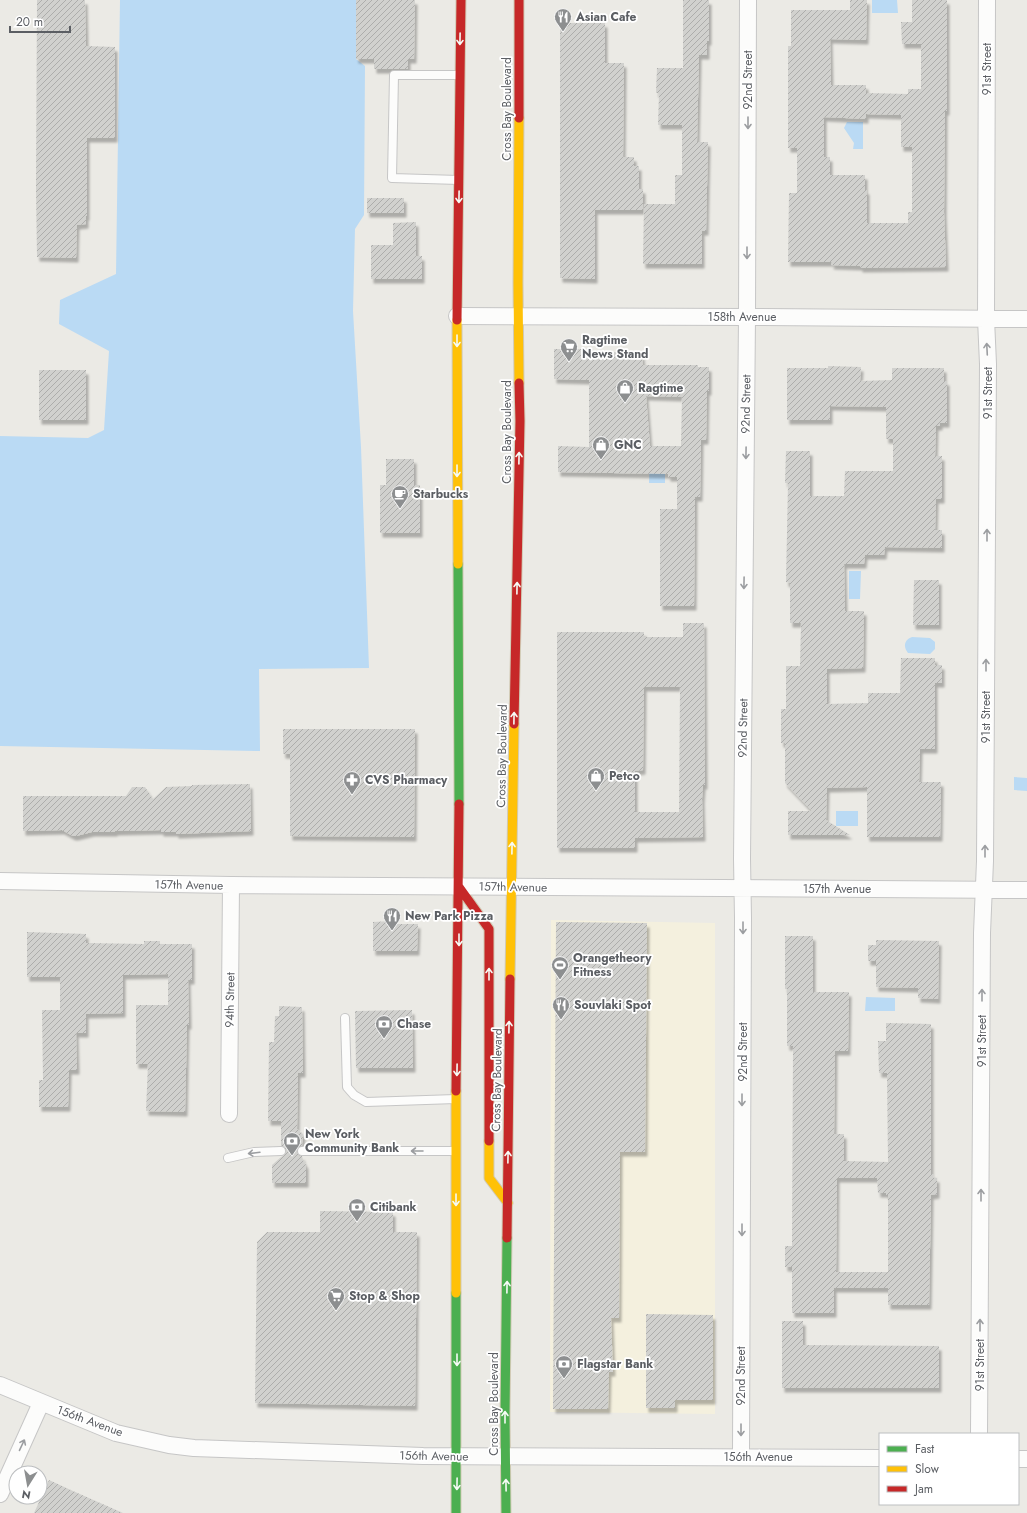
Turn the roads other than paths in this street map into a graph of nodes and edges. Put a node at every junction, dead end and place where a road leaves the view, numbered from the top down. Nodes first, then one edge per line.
1 (461, 0) edge
2 (520, 0) edge
3 (748, 0) edge
4 (987, 0) edge
5 (460, 75) junction
6 (459, 180) junction
7 (457, 316) junction
8 (519, 317) junction
9 (747, 317) junction
10 (986, 319) junction
11 (1027, 319) edge
12 (0, 881) edge
13 (231, 885) junction
14 (459, 887) junction
15 (511, 887) junction
16 (742, 889) junction
17 (984, 890) junction
18 (1027, 890) edge
19 (345, 1018) dead end
20 (456, 1100) junction
21 (228, 1114) dead end
22 (281, 1150) dead end
23 (302, 1151) dead end
24 (456, 1151) junction
25 (228, 1158) dead end
26 (508, 1203) junction
27 (0, 1385) edge
28 (41, 1403) junction
29 (979, 1433) edge
30 (457, 1456) junction
31 (506, 1456) junction
32 (741, 1457) junction
33 (879, 1458) edge
34 (0, 1494) edge
35 (456, 1513) edge
36 (506, 1513) edge

1 -> 5 main road
2 - 8 main road, Cross Bay Boulevard
3 -> 9 street, 92nd Street
4 - 10 street, 91st Street
5 - 6 main road
5 - 6 lane
6 -> 7 main road
7 - 8 street, 158th Avenue
7 -> 14 main road
8 - 9 street, 158th Avenue
15 -> 8 main road, Cross Bay Boulevard
9 - 10 street, 158th Avenue
9 -> 16 street, 92nd Street
10 - 11 street, 158th Avenue
17 -> 10 street, 91st Street
12 - 13 street, 157th Avenue
13 - 14 street, 157th Avenue
13 - 21 street, 94th Street
14 - 15 street, 157th Avenue
14 -> 20 main road
26 -> 14 main road
15 - 16 street, 157th Avenue
26 -> 15 main road, Cross Bay Boulevard
16 - 17 street, 157th Avenue
16 -> 32 street, 92nd Street
17 - 18 street, 157th Avenue
29 -> 17 street, 91st Street
19 - 20 lane
20 - 24 main road
22 -> 25 lane
24 -> 23 lane
24 -> 30 main road
31 -> 26 main road, Cross Bay Boulevard
27 - 28 street, 156th Avenue
28 - 30 street, 156th Avenue
34 -> 28 street
30 - 31 street, 156th Avenue
30 -> 35 main road
31 - 32 street, 156th Avenue
36 -> 31 main road, Cross Bay Boulevard
32 - 33 street, 156th Avenue

